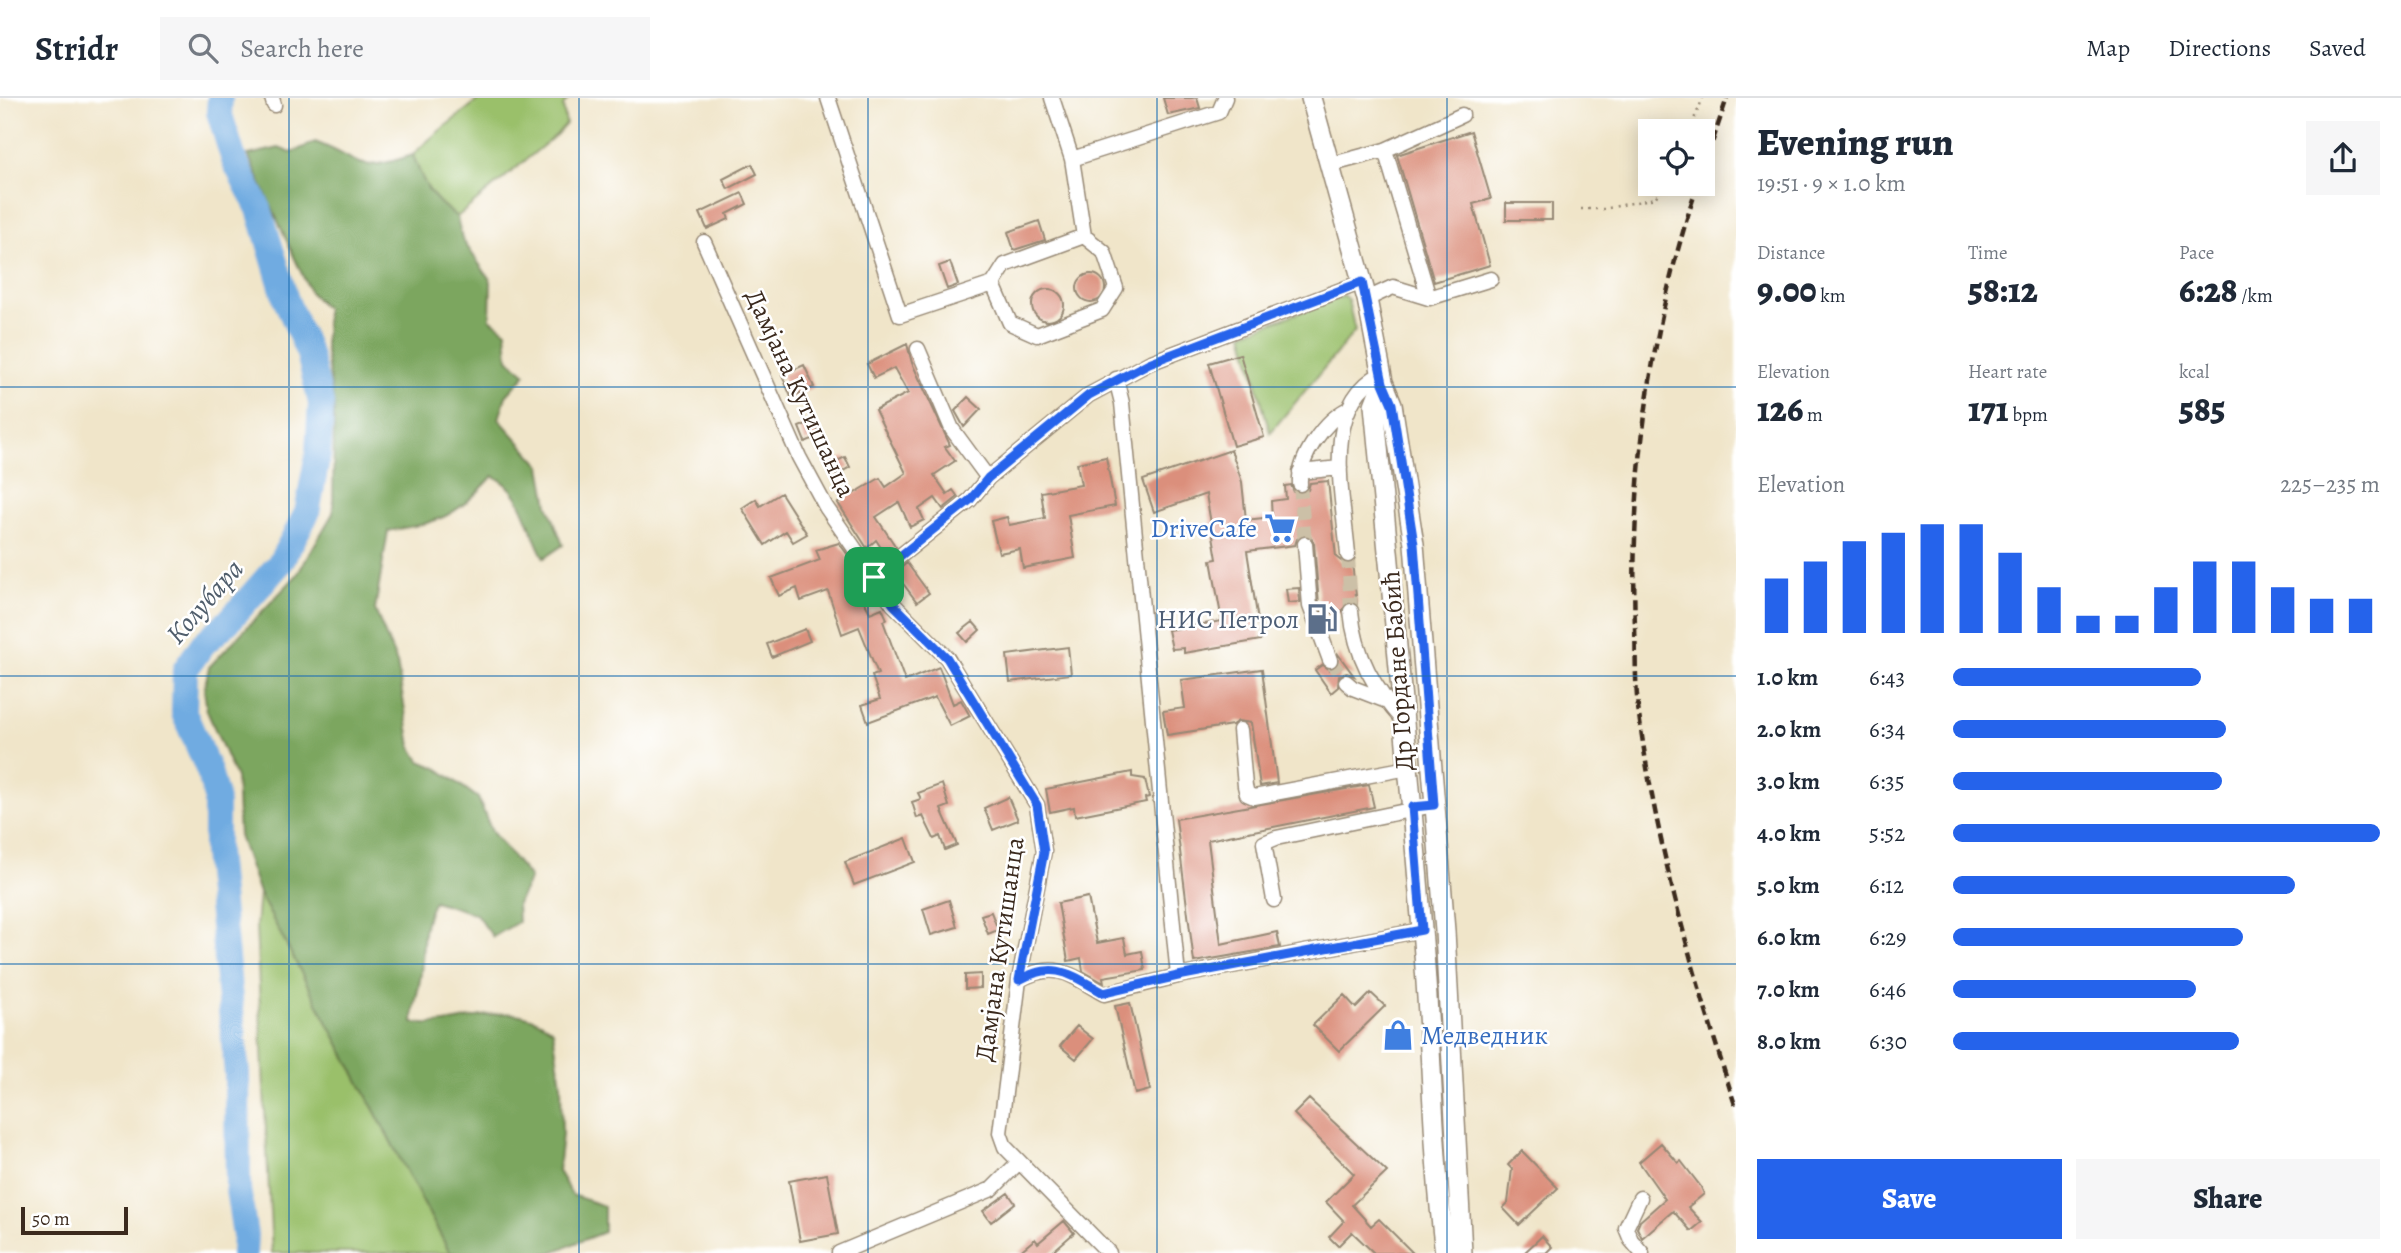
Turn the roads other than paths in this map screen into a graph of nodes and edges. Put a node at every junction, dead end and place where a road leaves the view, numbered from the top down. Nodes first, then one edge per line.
1 (828, 98) edge
2 (1052, 98) edge
3 (1225, 98) edge
4 (1311, 98) edge
5 (1461, 115) dead end
6 (1385, 149) junction
7 (1072, 159) junction
8 (1329, 165) junction
9 (1084, 236) junction
10 (704, 243) dead end
11 (1491, 279) dead end
12 (993, 284) junction
13 (1365, 290) junction
14 (1429, 298) junction
15 (918, 349) dead end
16 (1382, 378) junction
17 (1116, 379) junction
18 (1348, 410) junction
19 (1340, 468) junction
20 (988, 478) junction
21 (1305, 544) tunnel mouth
22 (1348, 555) tunnel mouth
23 (874, 577) junction
24 (1352, 611) tunnel mouth
25 (1330, 660) tunnel mouth
26 (1346, 682) tunnel mouth
27 (1384, 700) junction
28 (1404, 722) junction
29 (1240, 730) dead end
30 (1408, 768) junction
31 (1434, 805) junction
32 (1412, 807) junction
33 (1274, 900) dead end
34 (1422, 930) junction
35 (1178, 976) junction
36 (1019, 980) junction
37 (1019, 1162) junction
38 (1640, 1198) dead end
39 (839, 1253) edge
40 (1109, 1253) edge
41 (1445, 1253) edge
42 (1462, 1253) edge
43 (1642, 1253) edge

1 - 12 street
2 - 7 street
3 - 7 street
4 - 8 main road, Др Гордане Бабић
5 - 6 street
6 - 8 street
6 - 14 street
7 - 9 street
8 - 13 main road, Др Гордане Бабић
9 - 12 street
9 - 12 street
10 - 23 street, Дамјана Кутишанца
11 - 14 street
13 - 14 street
13 - 16 main road, Др Гордане Бабић
13 - 17 street
15 - 20 street
16 - 18 street
16 - 28 main road, Др Гордане Бабић
16 - 31 main road, Др Гордане Бабић
17 - 20 street
17 - 35 street
18 - 19 street
18 - 19 street
19 - 22 street
20 - 23 street
21 - 25 street
23 - 36 street, Дамјана Кутишанца
24 - 27 street
26 - 27 street
27 - 28 street
28 - 30 main road, Др Гордане Бабић
29 - 30 street
30 - 32 main road, Др Гордане Бабић
31 - 32 street
31 - 42 main road, Др Гордане Бабић
32 - 33 street
32 - 34 main road, Др Гордане Бабић
34 - 35 street
34 - 41 main road, Др Гордане Бабић
35 - 36 street
36 - 37 street, Дамјана Кутишанца
37 - 39 street
37 - 40 street, Дамјана Кутишанца
38 - 43 street

